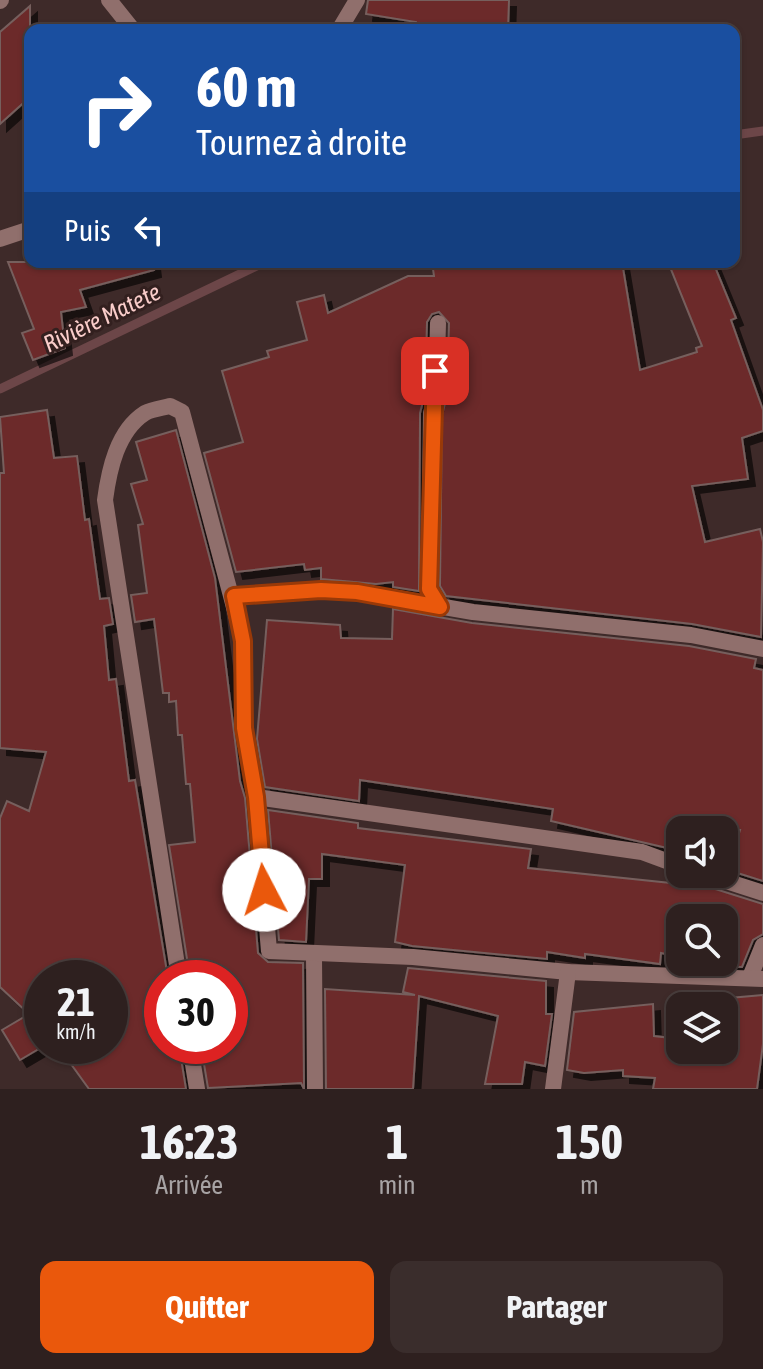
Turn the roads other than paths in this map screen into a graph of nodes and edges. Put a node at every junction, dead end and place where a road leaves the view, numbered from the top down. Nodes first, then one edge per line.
1 (109, 0) edge
2 (357, 0) edge
3 (128, 24) edge
4 (343, 24) edge
5 (24, 231) edge
6 (0, 239) edge
7 (438, 323) dead end
8 (234, 596) junction
9 (440, 607) junction
10 (763, 649) edge
11 (256, 797) junction
12 (666, 861) edge
13 (738, 885) edge
14 (763, 893) edge
15 (763, 945) edge
16 (314, 955) junction
17 (176, 960) edge
18 (568, 972) junction
19 (756, 978) edge
20 (193, 1064) edge
21 (197, 1089) edge
22 (315, 1089) edge
23 (553, 1089) edge

1 - 3 street
2 - 4 street
5 - 6 street
7 - 9 street
8 - 9 street
8 - 11 street
8 - 17 street
9 - 10 street
11 - 12 street
11 - 16 street
13 - 14 street
15 - 19 street
16 - 18 street
16 - 22 street
18 - 19 street
18 - 23 street
20 - 21 street

